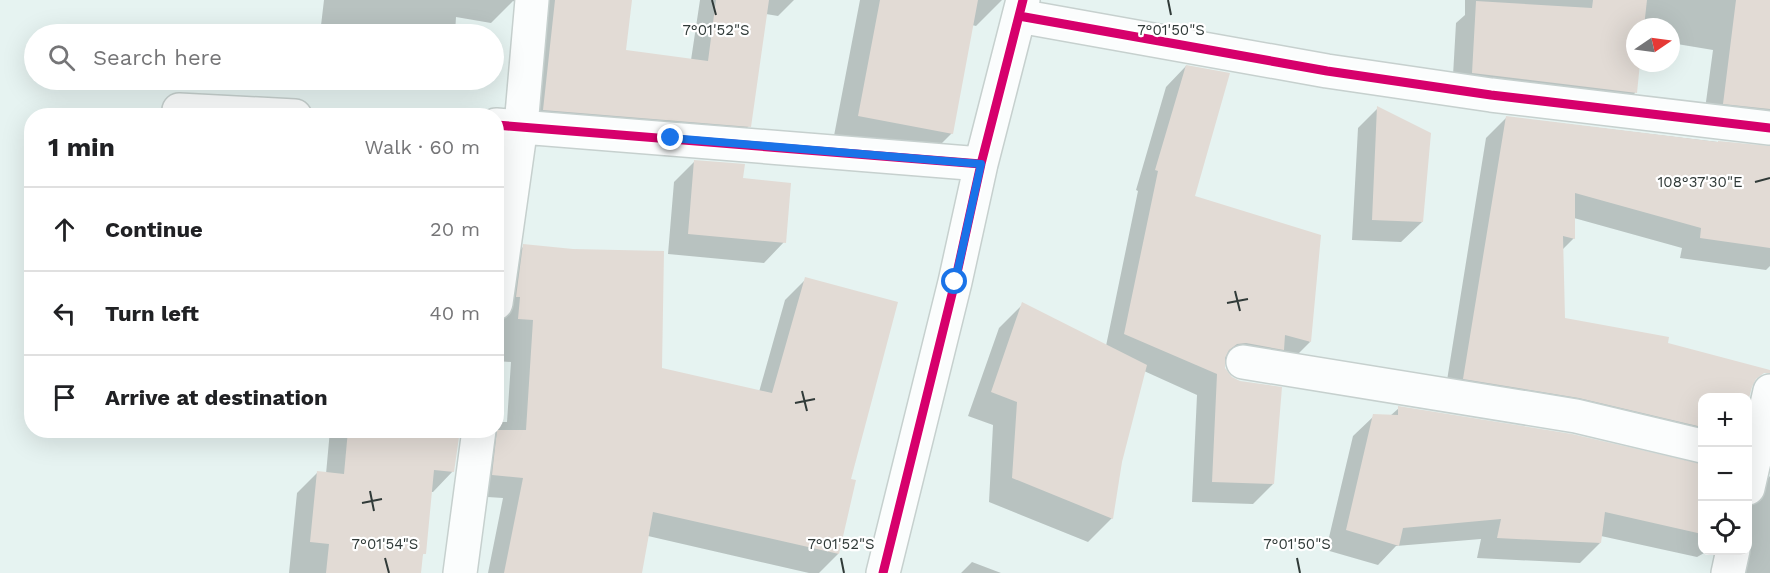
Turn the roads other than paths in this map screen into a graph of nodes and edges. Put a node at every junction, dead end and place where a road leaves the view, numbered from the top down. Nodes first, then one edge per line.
1 (532, 0) edge
2 (1021, 8) edge
3 (509, 125) edge
4 (1770, 128) edge
5 (981, 164) junction
6 (504, 193) edge
7 (1243, 362) dead end
8 (1770, 390) edge
9 (478, 438) edge
10 (1698, 446) edge
11 (1752, 460) edge
12 (1732, 555) edge
13 (460, 573) edge
14 (883, 573) edge
15 (1728, 573) edge

1 - 3 street
2 - 4 street
2 - 5 street
3 - 5 street
3 - 6 street
5 - 14 street
7 - 10 street
8 - 11 street
9 - 13 street
12 - 15 street

